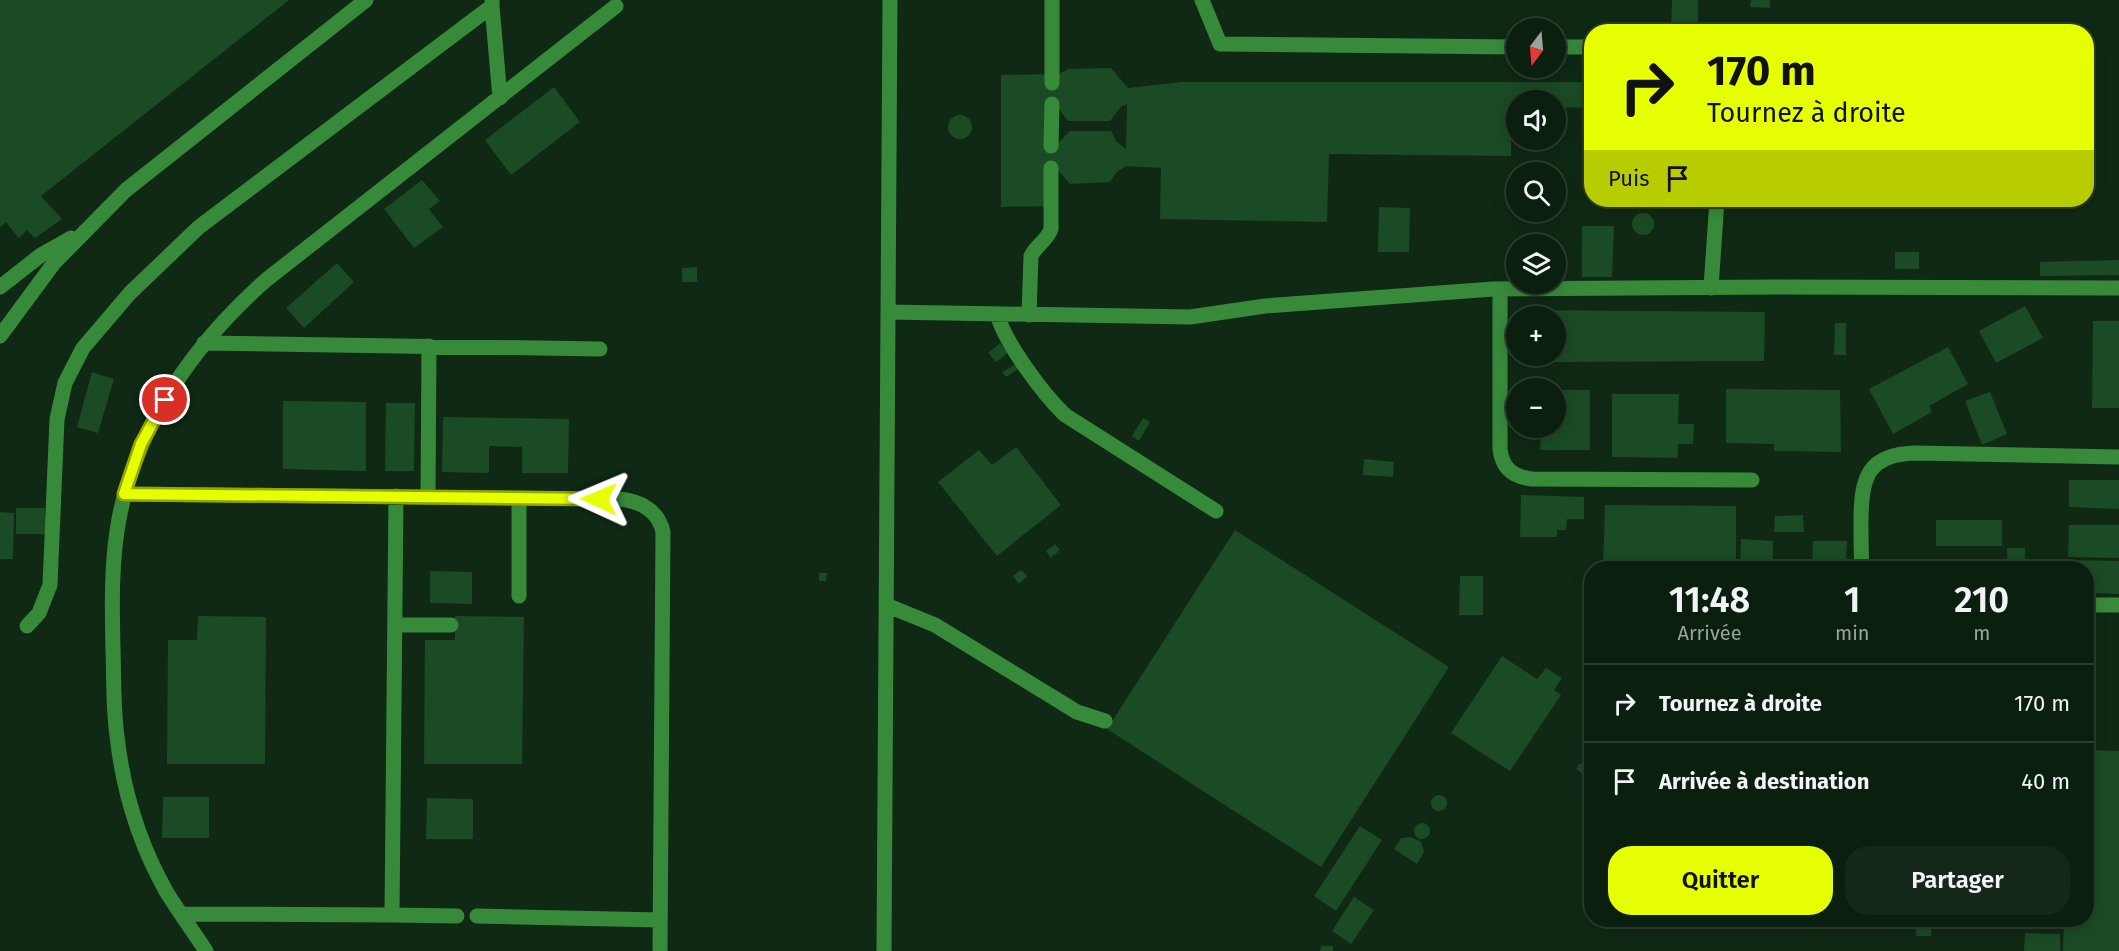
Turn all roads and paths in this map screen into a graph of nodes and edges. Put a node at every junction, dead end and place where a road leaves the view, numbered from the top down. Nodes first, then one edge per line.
1 (366, 0) edge
2 (890, 0) edge
3 (1052, 0) edge
4 (1202, 0) edge
5 (492, 3) edge
6 (616, 6) dead end
7 (1506, 46) edge
8 (1566, 47) edge
9 (1584, 47) edge
10 (1052, 83) dead end
11 (500, 98) junction
12 (1052, 104) dead end
13 (1051, 146) dead end
14 (1051, 168) dead end
15 (1717, 207) edge
16 (84, 231) junction
17 (0, 286) edge
18 (1711, 288) junction
19 (2119, 288) edge
20 (1500, 289) junction
21 (888, 312) junction
22 (997, 314) junction
23 (1029, 315) junction
24 (0, 336) edge
25 (204, 343) junction
26 (429, 346) junction
27 (600, 349) dead end
28 (2119, 457) edge
29 (1752, 480) dead end
30 (124, 494) junction
31 (396, 496) junction
32 (428, 496) junction
33 (519, 498) junction
34 (1216, 510) dead end
35 (1862, 561) edge
36 (519, 596) dead end
37 (886, 604) junction
38 (2094, 605) edge
39 (2119, 605) edge
40 (451, 625) dead end
41 (27, 626) dead end
42 (395, 626) junction
43 (1105, 721) dead end
44 (182, 914) junction
45 (392, 915) junction
46 (457, 916) dead end
47 (477, 916) dead end
48 (660, 920) junction
49 (206, 951) edge
50 (660, 951) edge
51 (884, 951) edge

1 - 16 street
2 - 21 street
3 - 10 street
4 - 7 street
5 - 11 street
5 - 41 street
6 - 11 street
8 - 9 street
11 - 25 street
12 - 13 street
14 - 23 street
15 - 18 street
16 - 17 street
16 - 24 street
18 - 19 street
18 - 20 street
20 - 23 street
20 - 29 street
21 - 22 street
21 - 37 street
22 - 23 street
22 - 34 street
25 - 26 street
25 - 30 street
26 - 27 street
26 - 32 street
28 - 35 street
30 - 31 street
30 - 44 street
31 - 32 street
31 - 42 street
32 - 33 street
33 - 36 street
33 - 48 street
37 - 43 street
37 - 51 street
38 - 39 street
40 - 42 street
42 - 45 street
44 - 45 street
44 - 49 street
45 - 46 street
47 - 48 street
48 - 50 street

